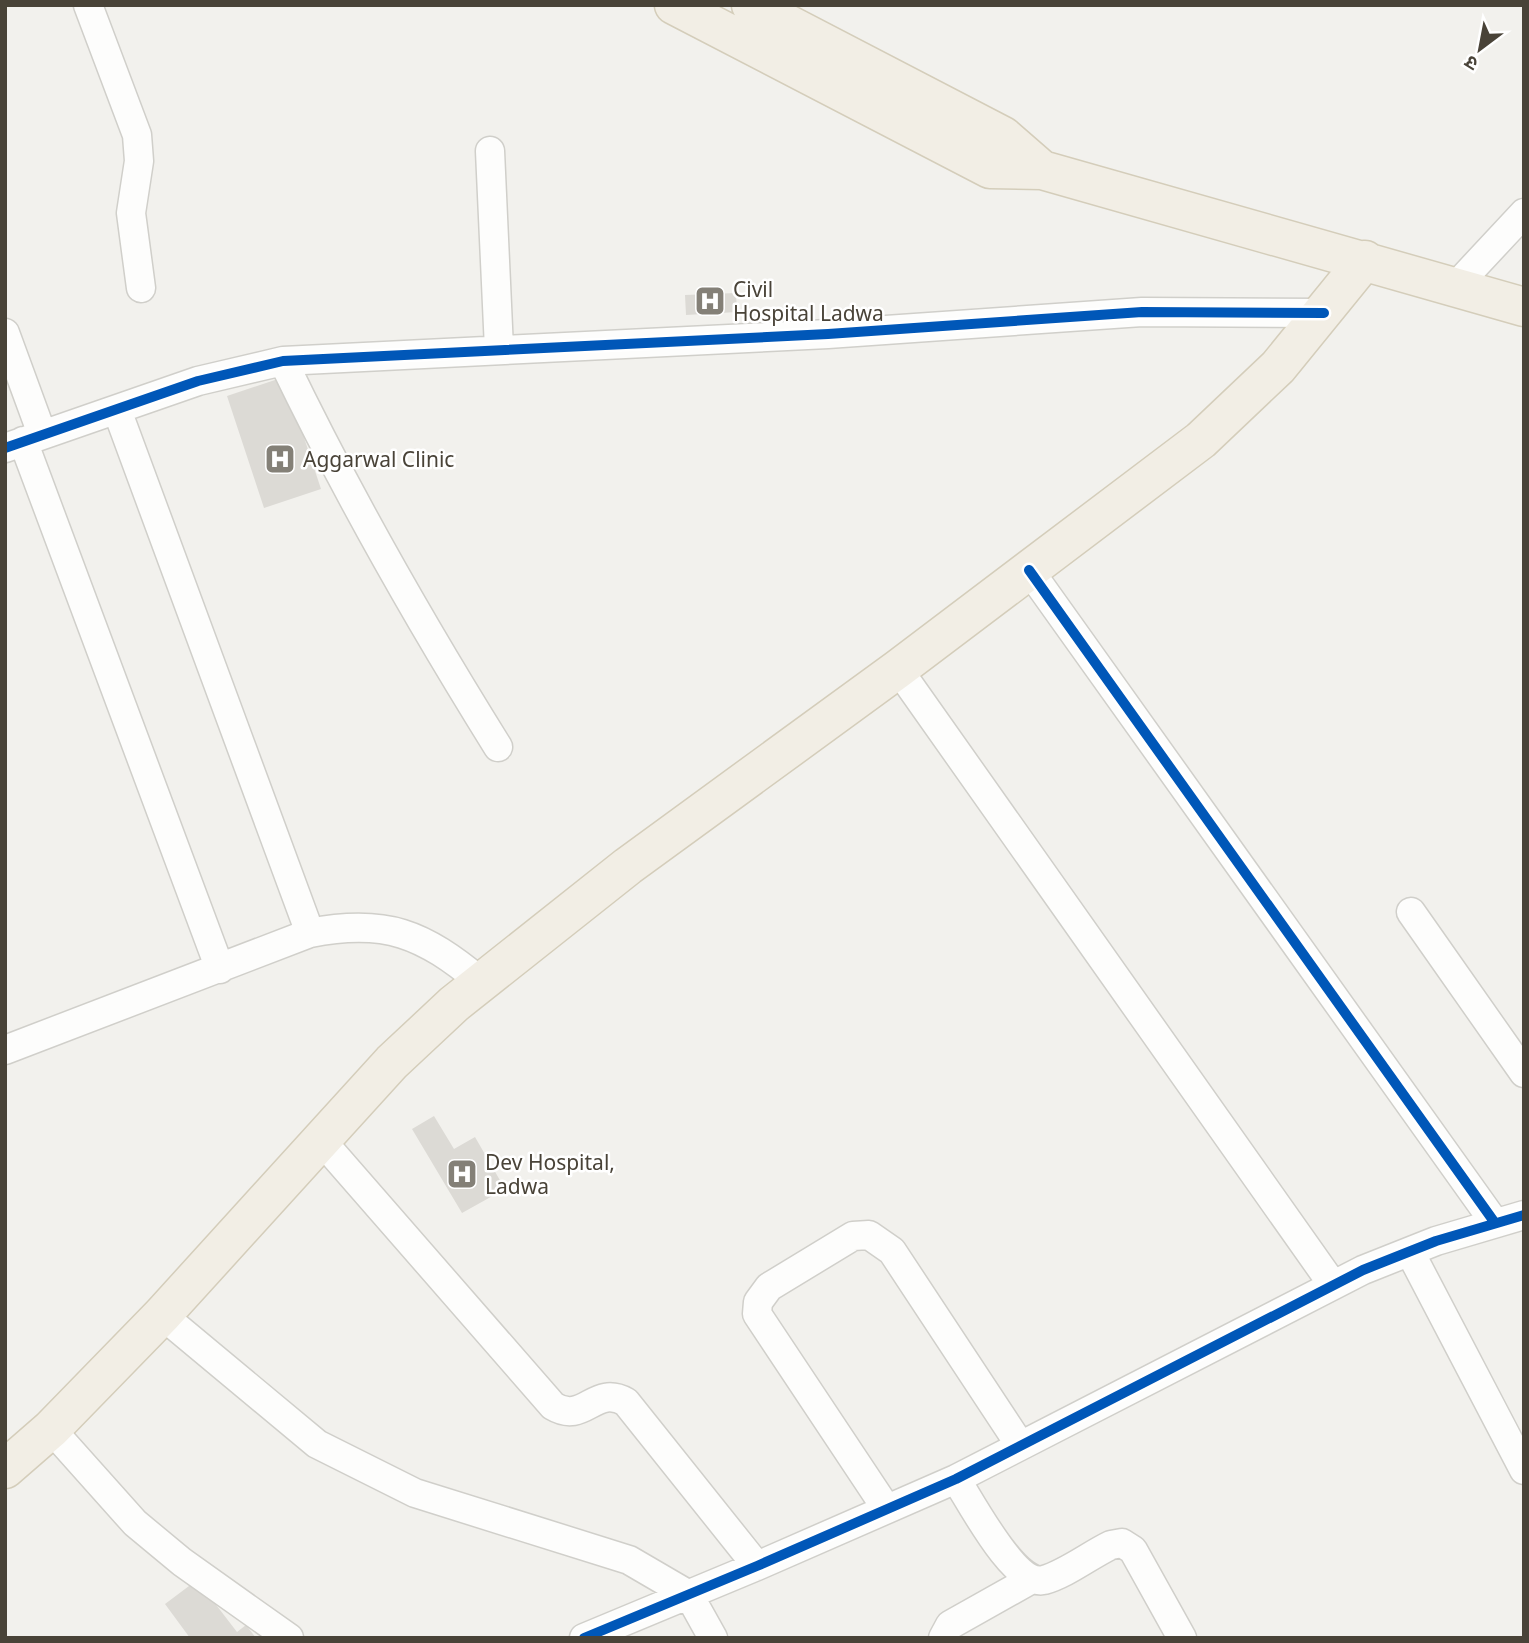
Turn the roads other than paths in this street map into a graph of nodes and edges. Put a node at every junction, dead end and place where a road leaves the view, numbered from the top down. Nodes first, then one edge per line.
1 (88, 5) edge
2 (674, 5) edge
3 (751, 5) edge
4 (490, 151) dead end
5 (1042, 170) junction
6 (1524, 213) edge
7 (1365, 260) junction
8 (1455, 287) junction
9 (141, 288) dead end
10 (1524, 307) edge
11 (1324, 313) junction
12 (5, 333) edge
13 (499, 349) junction
14 (283, 361) junction
15 (117, 410) junction
16 (23, 441) edge
17 (1029, 570) junction
18 (898, 669) junction
19 (498, 747) dead end
20 (1411, 912) dead end
21 (310, 933) junction
22 (220, 969) junction
23 (481, 982) junction
24 (5, 1050) edge
25 (1524, 1073) edge
26 (321, 1140) junction
27 (1524, 1214) edge
28 (1495, 1223) junction
29 (1410, 1252) junction
30 (1333, 1284) junction
31 (162, 1315) junction
32 (51, 1429) junction
33 (1020, 1445) junction
34 (5, 1469) edge
35 (1524, 1470) edge
36 (956, 1479) junction
37 (886, 1508) junction
38 (757, 1566) junction
39 (1030, 1580) junction
40 (690, 1595) junction
41 (289, 1638) edge
42 (584, 1638) edge
43 (713, 1638) edge
44 (943, 1638) edge
45 (1181, 1638) edge

1 - 9 street
2 - 5 main road
3 - 5 main road
4 - 13 street
5 - 7 main road
6 - 8 street
7 - 8 main road
7 - 11 main road
8 - 10 main road
11 - 13 street
11 - 17 main road
12 - 16 street
13 - 14 street
14 - 15 street
14 - 19 street
15 - 16 street
15 - 21 street
16 - 22 street
17 - 18 main road
17 - 28 street
18 - 23 main road
18 - 30 street
20 - 25 street
21 - 22 street
21 - 23 street
22 - 24 street
23 - 26 main road
26 - 31 main road
26 - 38 street
27 - 28 street
28 - 29 street
29 - 30 street
29 - 35 street
30 - 33 street
31 - 32 main road
31 - 40 street
32 - 34 main road
32 - 41 street
33 - 36 street
33 - 37 street
36 - 37 street
36 - 39 street
37 - 38 street
38 - 40 street
39 - 44 street
39 - 45 street
40 - 42 street
40 - 43 street

